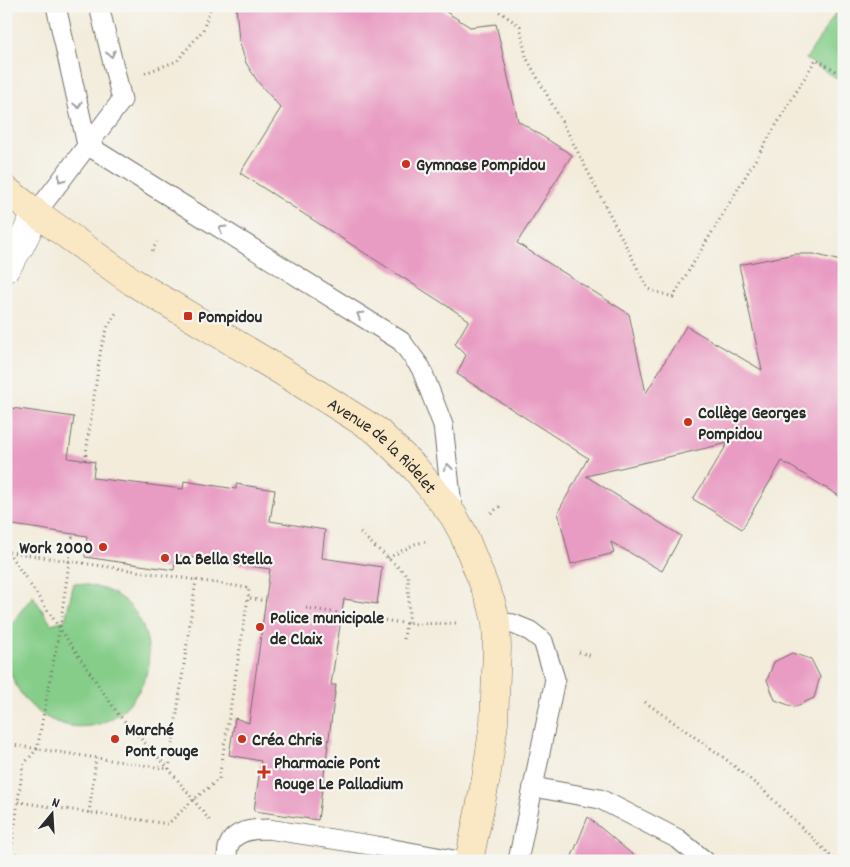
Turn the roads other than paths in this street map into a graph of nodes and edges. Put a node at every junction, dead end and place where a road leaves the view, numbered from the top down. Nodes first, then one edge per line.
1 (56, 6) edge
2 (100, 6) edge
3 (87, 145) junction
4 (6, 190) edge
5 (36, 213) junction
6 (6, 268) edge
7 (458, 524) junction
8 (496, 622) junction
9 (533, 787) junction
10 (228, 853) edge
11 (459, 861) edge
12 (469, 861) edge
13 (518, 861) edge
14 (705, 861) edge

1 -> 3 lane
2 -> 3 lane
3 -> 5 lane
7 -> 3 lane
4 - 5 main road, Avenue de la Ridelet
5 - 6 street
5 - 7 main road, Avenue de la Ridelet
7 - 8 main road, Avenue de la Ridelet
8 - 9 lane
8 - 12 main road, Avenue de la Ridelet
9 - 13 lane
9 - 14 lane
10 - 11 lane

